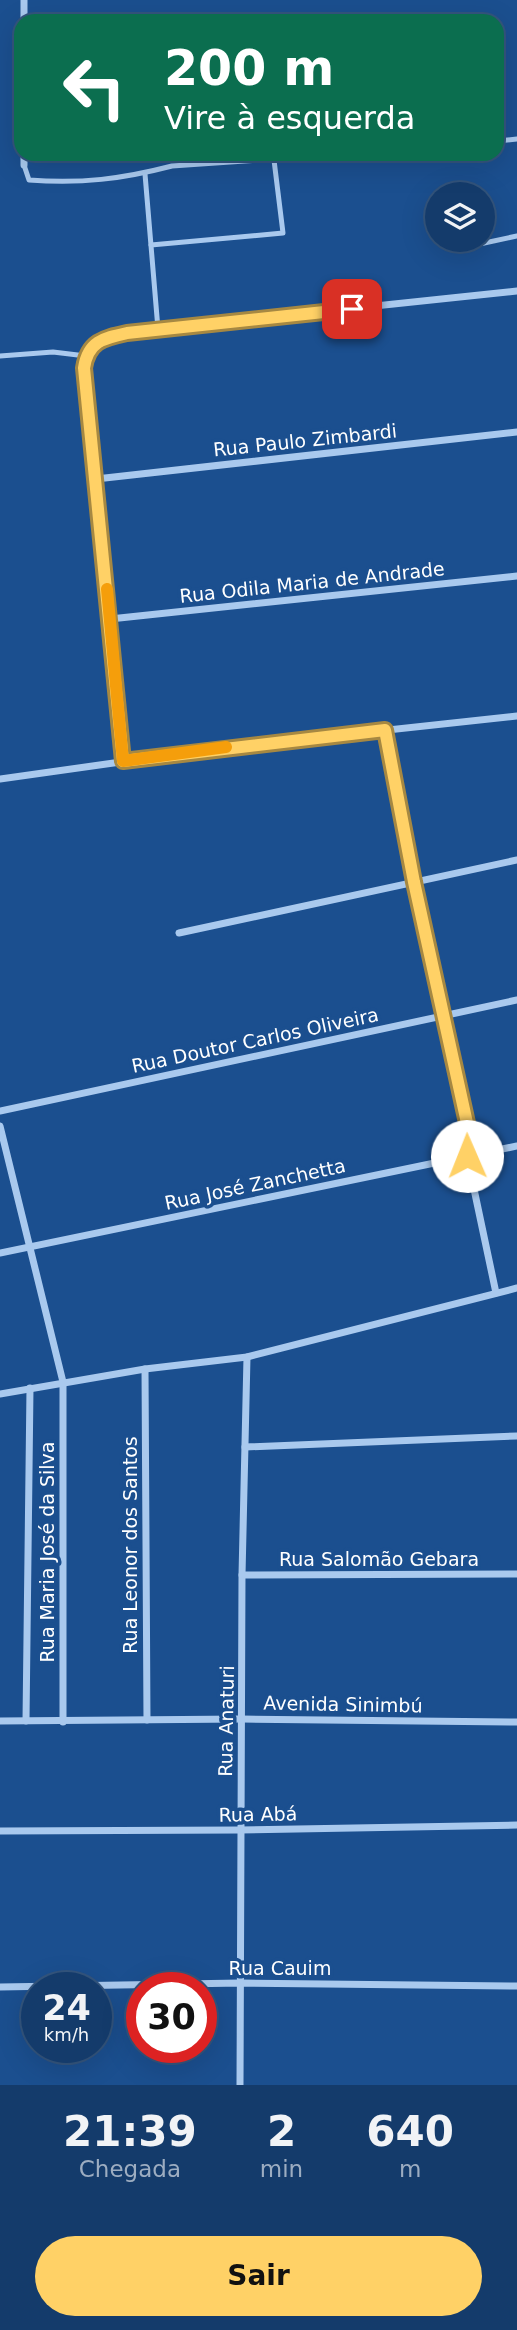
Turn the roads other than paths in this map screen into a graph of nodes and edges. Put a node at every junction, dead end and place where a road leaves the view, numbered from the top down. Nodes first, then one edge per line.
1 (24, 161) edge
2 (257, 161) edge
3 (274, 161) edge
4 (24, 165) joint
5 (145, 174) junction
6 (517, 236) edge
7 (495, 241) edge
8 (151, 245) junction
9 (517, 291) edge
10 (158, 329) junction
11 (0, 356) edge
12 (86, 356) junction
13 (517, 432) edge
14 (96, 479) junction
15 (517, 576) edge
16 (110, 619) junction
17 (517, 716) edge
18 (385, 730) junction
19 (123, 761) junction
20 (0, 779) edge
21 (517, 859) edge
22 (414, 882) junction
23 (179, 933) dead end
24 (517, 1000) edge
25 (444, 1014) junction
26 (0, 1111) edge
27 (0, 1126) edge
28 (517, 1146) edge
29 (467, 1156) junction
30 (30, 1246) junction
31 (0, 1253) edge
32 (517, 1288) edge
33 (496, 1293) junction
34 (247, 1357) junction
35 (145, 1369) junction
36 (63, 1382) junction
37 (30, 1388) junction
38 (0, 1394) edge
39 (517, 1436) edge
40 (245, 1447) junction
41 (517, 1574) edge
42 (242, 1575) junction
43 (243, 1719) junction
44 (147, 1720) junction
45 (0, 1721) edge
46 (26, 1721) junction
47 (63, 1722) junction
48 (517, 1723) edge
49 (517, 1825) edge
50 (240, 1830) junction
51 (0, 1831) edge
52 (241, 1983) junction
53 (517, 1986) edge
54 (0, 1987) edge
55 (240, 2085) edge

1 - 4 street
2 - 5 lane
3 - 8 lane
4 - 5 lane
5 - 8 lane
6 - 7 lane
8 - 10 lane
9 - 10 street
10 - 12 street
11 - 12 lane
12 - 14 street
13 - 14 street, Rua Paulo Zimbardi
14 - 16 street
15 - 16 street, Rua Odila Maria de Andrade
16 - 19 street
17 - 18 street
18 - 19 street
18 - 22 street
19 - 20 street
21 - 22 street
22 - 23 street
22 - 25 street
24 - 25 street, Rua Doutor Carlos Oliveira
25 - 26 street, Rua Doutor Carlos Oliveira
25 - 29 street
27 - 30 street, Rua Maria José da Silva
28 - 29 street, Rua José Zanchetta
29 - 30 street, Rua José Zanchetta
29 - 33 street
30 - 31 street, Rua José Zanchetta
30 - 36 street, Rua Maria José da Silva
32 - 33 street
33 - 34 street
34 - 35 street
34 - 40 street, Rua Anaturi
35 - 36 street
35 - 44 street, Rua Leonor dos Santos
36 - 37 street
36 - 47 street, Rua Maria José da Silva
37 - 38 street
37 - 46 street
39 - 40 street
40 - 42 street, Rua Anaturi
41 - 42 street, Rua Salomão Gebara
42 - 43 street, Rua Anaturi
43 - 44 street, Avenida Sinimbú
43 - 48 street, Avenida Sinimbú
43 - 50 street, Rua Anaturi
44 - 47 street, Avenida Sinimbú
45 - 46 street, Avenida Sinimbú
46 - 47 street, Avenida Sinimbú
49 - 50 street, Rua Abá
50 - 51 street, Rua Abá
50 - 52 street, Rua Anaturi
52 - 53 street, Rua Cauim
52 - 54 street, Rua Cauim
52 - 55 street, Rua Anaturi

